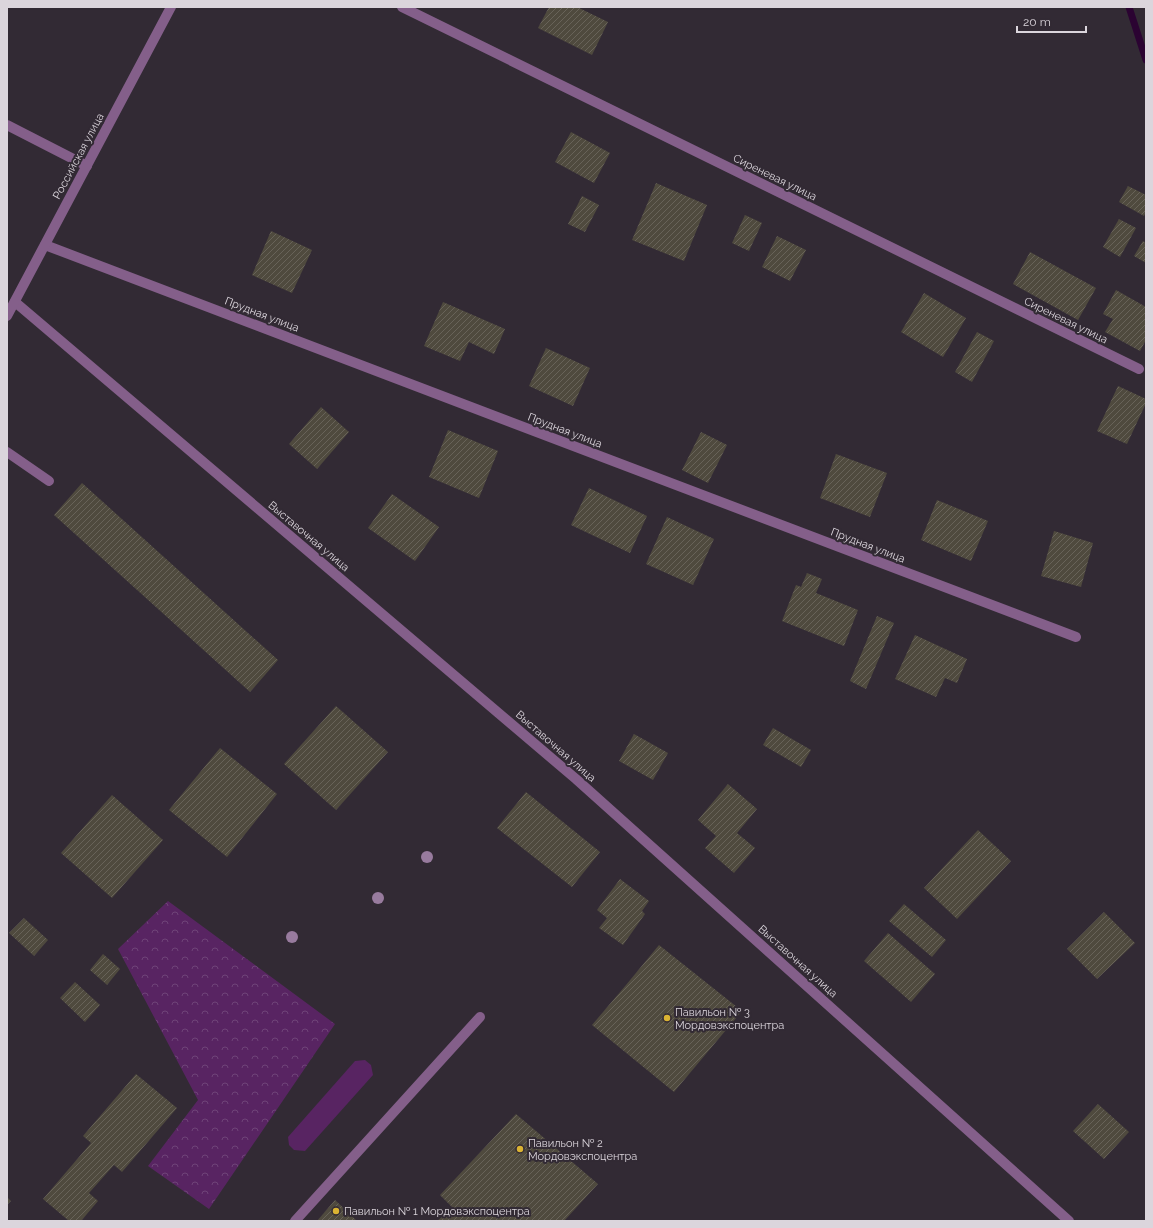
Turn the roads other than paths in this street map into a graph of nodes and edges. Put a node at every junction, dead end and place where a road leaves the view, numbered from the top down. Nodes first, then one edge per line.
1 (171, 7) edge
2 (402, 7) edge
3 (7, 125) edge
4 (87, 166) junction
5 (45, 245) junction
6 (15, 302) junction
7 (7, 316) edge
8 (1139, 369) dead end
9 (7, 452) edge
10 (49, 481) dead end
11 (1076, 637) dead end
12 (480, 1017) dead end
13 (295, 1221) edge
14 (1069, 1221) edge

1 - 4 street, Российская улица
2 - 8 street, Сиреневая улица
3 - 4 street
4 - 5 street, Российская улица
5 - 6 street, Российская улица
5 - 11 street, Прудная улица
6 - 7 street, Российская улица
6 - 14 street, Выставочная улица
9 - 10 street
12 - 13 street

